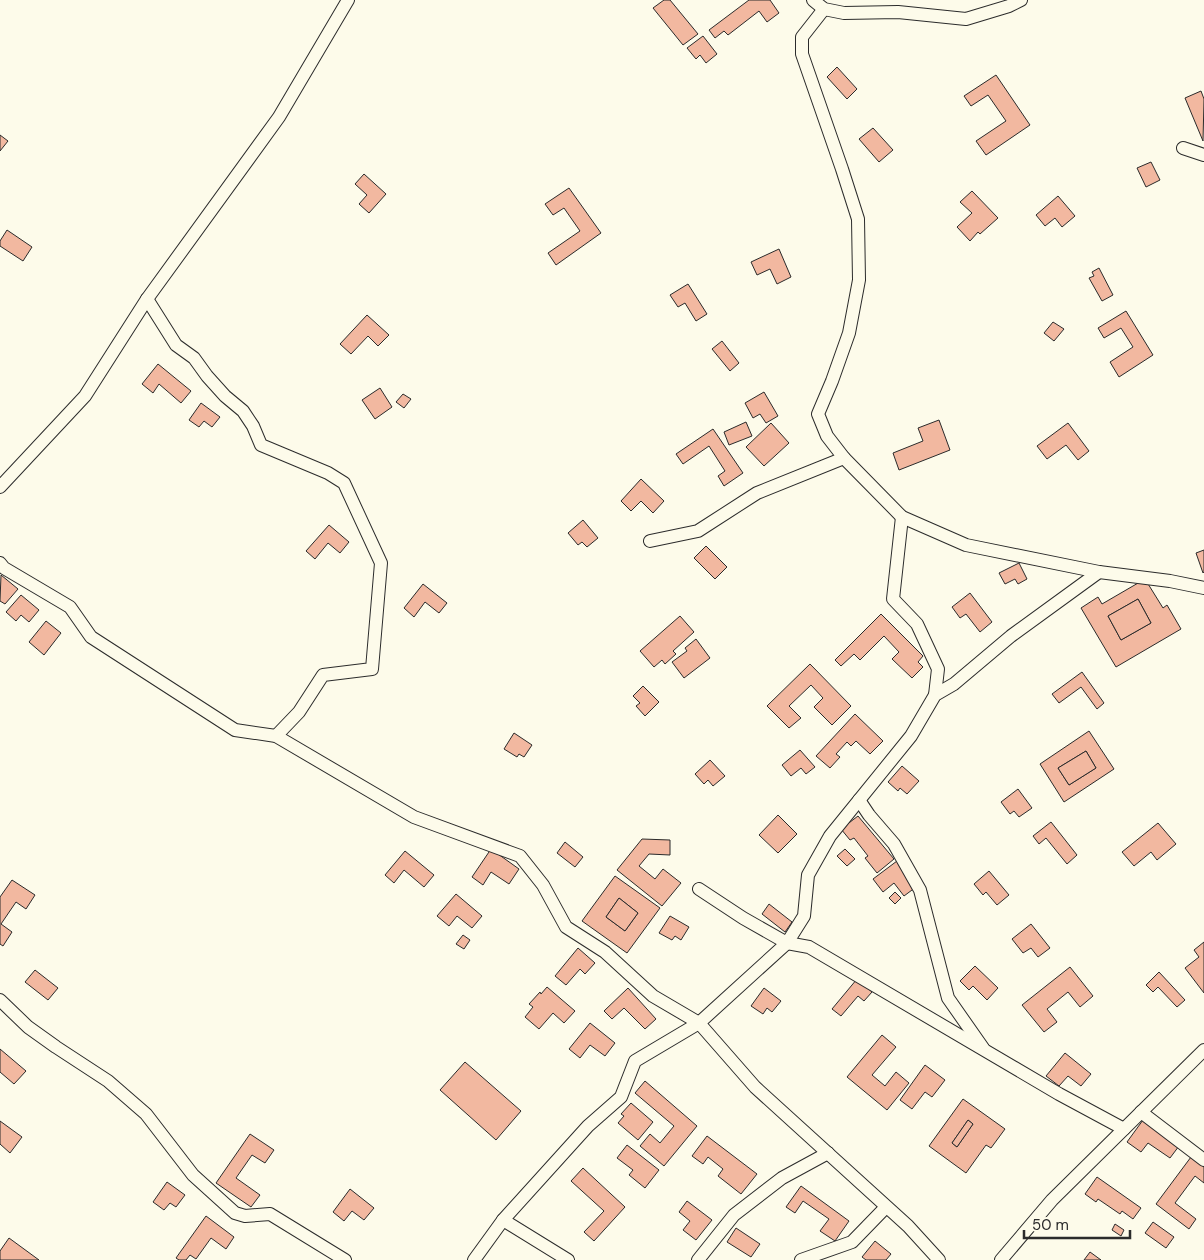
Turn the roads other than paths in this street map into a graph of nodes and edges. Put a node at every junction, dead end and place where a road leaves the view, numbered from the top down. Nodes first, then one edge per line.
1 (348, 0) edge
2 (813, 0) edge
3 (1021, 0) edge
4 (824, 9) junction
5 (1183, 148) dead end
6 (1204, 155) edge
7 (147, 299) junction
8 (844, 458) junction
9 (0, 487) edge
10 (902, 517) junction
11 (650, 542) dead end
12 (0, 563) edge
13 (1099, 572) junction
14 (1204, 588) edge
15 (935, 695) junction
16 (276, 736) junction
17 (860, 800) junction
18 (699, 889) dead end
19 (787, 943) junction
20 (0, 1000) edge
21 (699, 1023) junction
22 (1204, 1050) edge
23 (986, 1052) junction
24 (1141, 1112) junction
25 (1124, 1130) junction
26 (828, 1154) junction
27 (1204, 1160) edge
28 (886, 1207) junction
29 (503, 1220) junction
30 (345, 1260) edge
31 (474, 1260) edge
32 (568, 1260) edge
33 (698, 1260) edge
34 (801, 1260) edge
35 (939, 1260) edge
36 (1001, 1260) edge

1 - 7 street
2 - 4 street
3 - 4 street
4 - 8 street
5 - 6 street
7 - 9 street
7 - 16 street
8 - 10 street
8 - 11 street
10 - 13 street
10 - 15 street
12 - 16 street
13 - 14 street
13 - 15 street
15 - 17 street
16 - 21 street
17 - 19 street
17 - 23 street
18 - 19 street
19 - 21 street
19 - 23 street
20 - 30 street
21 - 26 street
21 - 29 street
22 - 24 street
23 - 25 street
24 - 25 street
24 - 27 street
25 - 36 street
26 - 28 street
26 - 33 street
28 - 34 street
28 - 35 street
29 - 31 street
29 - 32 street

